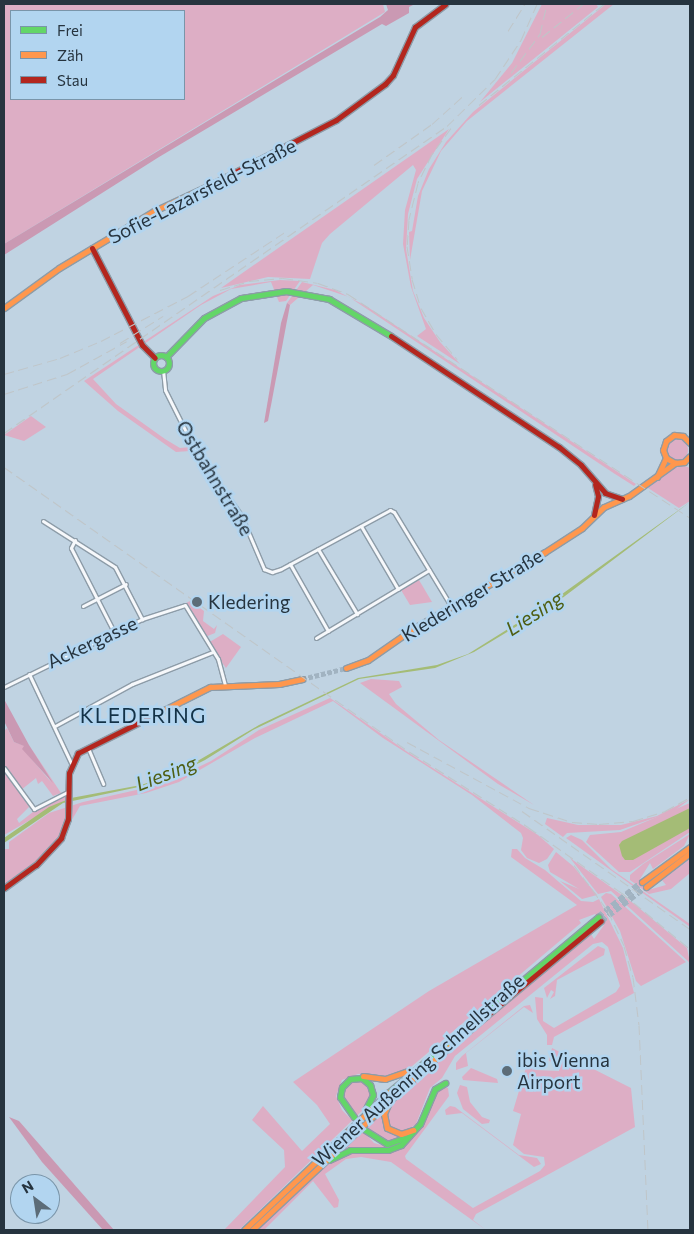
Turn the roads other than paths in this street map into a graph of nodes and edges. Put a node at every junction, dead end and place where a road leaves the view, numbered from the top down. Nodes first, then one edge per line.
1 (445, 4) edge
2 (92, 248) junction
3 (4, 308) edge
4 (155, 358) junction
5 (166, 358) junction
6 (163, 370) junction
7 (689, 440) edge
8 (690, 456) edge
9 (666, 458) junction
10 (684, 462) junction
11 (675, 463) junction
12 (690, 465) edge
13 (657, 478) junction
14 (595, 484) junction
15 (607, 495) junction
16 (597, 498) junction
17 (622, 499) junction
18 (606, 506) junction
19 (594, 515) junction
20 (43, 521) dead end
21 (361, 526) junction
22 (75, 540) junction
23 (318, 549) junction
24 (290, 564) junction
25 (429, 570) junction
26 (126, 584) junction
27 (398, 589) junction
28 (97, 598) junction
29 (83, 606) dead end
30 (451, 606) junction
31 (357, 614) junction
32 (142, 619) junction
33 (328, 631) junction
34 (114, 632) junction
35 (316, 638) dead end
36 (213, 652) junction
37 (346, 668) tunnel mouth
38 (29, 674) junction
39 (302, 679) tunnel mouth
40 (225, 685) junction
41 (4, 687) edge
42 (55, 726) junction
43 (88, 748) junction
44 (68, 751) junction
45 (78, 753) junction
46 (71, 763) junction
47 (4, 768) edge
48 (103, 784) dead end
49 (68, 793) junction
50 (690, 847) edge
51 (690, 853) edge
52 (4, 888) edge
53 (420, 1064) junction
54 (445, 1081) dead end
55 (392, 1097) junction
56 (364, 1130) dead end
57 (414, 1131) junction
58 (329, 1147) junction
59 (315, 1169) junction
60 (244, 1230) edge
61 (252, 1230) edge

1 - 2 main road, Sofie-Lazarsfeld-Straße
2 - 3 main road, Sofie-Lazarsfeld-Straße
2 - 4 main road
4 - 5 main road
4 - 6 main road
5 - 6 main road
5 - 14 main road
6 - 24 street, Ostbahnstraße
7 - 9 main road
8 - 10 main road
9 - 11 main road
9 - 13 main road
10 - 11 main road
10 - 12 main road
11 - 13 main road, Klederinger Straße
13 - 17 main road, Klederinger Straße
14 - 15 main road
14 - 16 main road
15 - 16 main road
15 - 17 main road
15 - 18 main road
16 - 18 main road
16 - 19 main road
17 - 18 main road, Klederinger Straße
18 - 19 main road, Klederinger Straße
19 - 30 main road, Klederinger Straße
20 - 22 street
21 - 23 street
21 - 25 street
21 - 27 street
22 - 26 street
22 - 28 street
23 - 24 street
23 - 31 street
24 - 33 street
25 - 27 street
25 - 30 street
26 - 28 street
26 - 32 street
27 - 31 street
28 - 29 street
28 - 34 street
30 - 37 main road, Klederinger Straße
31 - 33 street
32 - 34 street, Ackergasse
32 - 36 street, Ackergasse
33 - 35 street
34 - 38 street, Ackergasse
36 - 40 street
36 - 42 street
38 - 41 street, Ackergasse
38 - 42 street
39 - 40 main road
40 - 43 main road
42 - 44 street
43 - 45 main road
43 - 48 street
44 - 45 street
44 - 46 street
45 - 46 main road
46 - 49 main road
47 - 49 street
49 - 52 main road
50 - 51 main road
53 - 55 main road, Wiener Außenring Schnellstraße
53 - 58 main road, Wiener Außenring Schnellstraße
53 - 58 main road
54 - 57 main road
55 - 57 main road
55 - 59 main road, Wiener Außenring Schnellstraße
56 - 57 main road
57 - 59 main road
58 - 60 main road, Wiener Außenring Schnellstraße
59 - 61 main road, Wiener Außenring Schnellstraße

